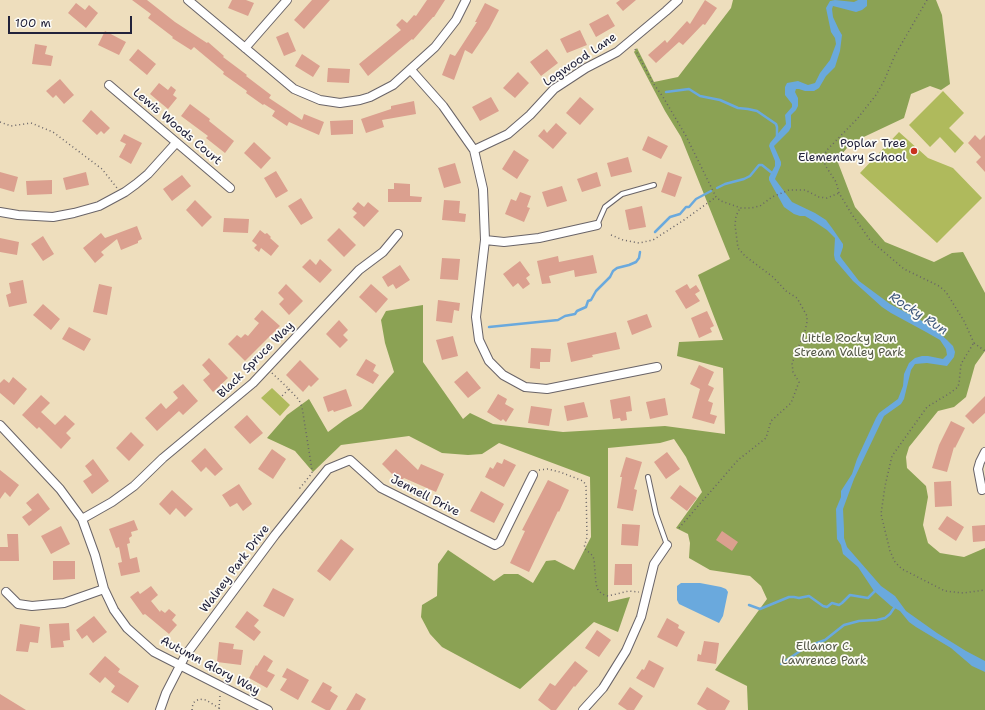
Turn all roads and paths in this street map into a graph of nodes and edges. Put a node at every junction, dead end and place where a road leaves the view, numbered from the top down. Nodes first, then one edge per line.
1 (188, 0) edge
2 (287, 0) edge
3 (466, 0) edge
4 (678, 0) edge
5 (927, 0) edge
6 (245, 48) junction
7 (635, 49) dead end
8 (411, 70) junction
9 (109, 85) dead end
10 (0, 122) edge
11 (176, 143) junction
12 (474, 150) junction
13 (654, 185) dead end
14 (230, 188) dead end
15 (839, 193) junction
16 (121, 194) junction
17 (716, 197) junction
18 (740, 208) junction
19 (0, 212) edge
20 (597, 225) joint
21 (398, 234) dead end
22 (611, 235) dead end
23 (485, 240) junction
24 (974, 343) junction
25 (985, 351) edge
26 (657, 367) dead end
27 (272, 372) dead end
28 (289, 388) junction
29 (281, 397) dead end
30 (0, 425) edge
31 (985, 452) edge
32 (350, 460) joint
33 (533, 473) joint
34 (648, 477) dead end
35 (303, 490) dead end
36 (982, 490) dead end
37 (82, 519) junction
38 (678, 528) dead end
39 (667, 545) joint
40 (104, 589) junction
41 (985, 590) edge
42 (6, 592) dead end
43 (641, 592) dead end
44 (179, 666) junction
45 (220, 696) dead end
46 (220, 709) edge
47 (160, 710) edge
48 (192, 710) edge
49 (268, 710) edge
50 (583, 710) edge

1 - 6 street
2 - 6 street
3 - 8 street
4 - 12 street, Logwood Lane
5 - 15 path
6 - 8 street
7 - 17 path
8 - 12 street
9 - 11 street, Lewis Woods Court
10 - 16 path
11 - 14 street, Lewis Woods Court
11 - 16 street
12 - 23 street
13 - 20 lane
15 - 18 path
15 - 24 path
16 - 19 street
17 - 18 path
17 - 22 path
18 - 38 path
20 - 23 street
21 - 37 street, Black Spruce Way
23 - 26 street
24 - 25 path
24 - 41 path
27 - 28 path
28 - 29 path
28 - 35 path
30 - 37 street, Autumn Glory Way
31 - 36 street
32 - 33 street, Jennell Drive
32 - 44 street, Walney Park Drive
33 - 43 path
34 - 39 lane
37 - 40 street, Autumn Glory Way
39 - 50 street
40 - 42 street
40 - 44 street, Autumn Glory Way
44 - 47 street, Walney Park Drive
44 - 49 street, Autumn Glory Way
45 - 46 path
46 - 48 path

